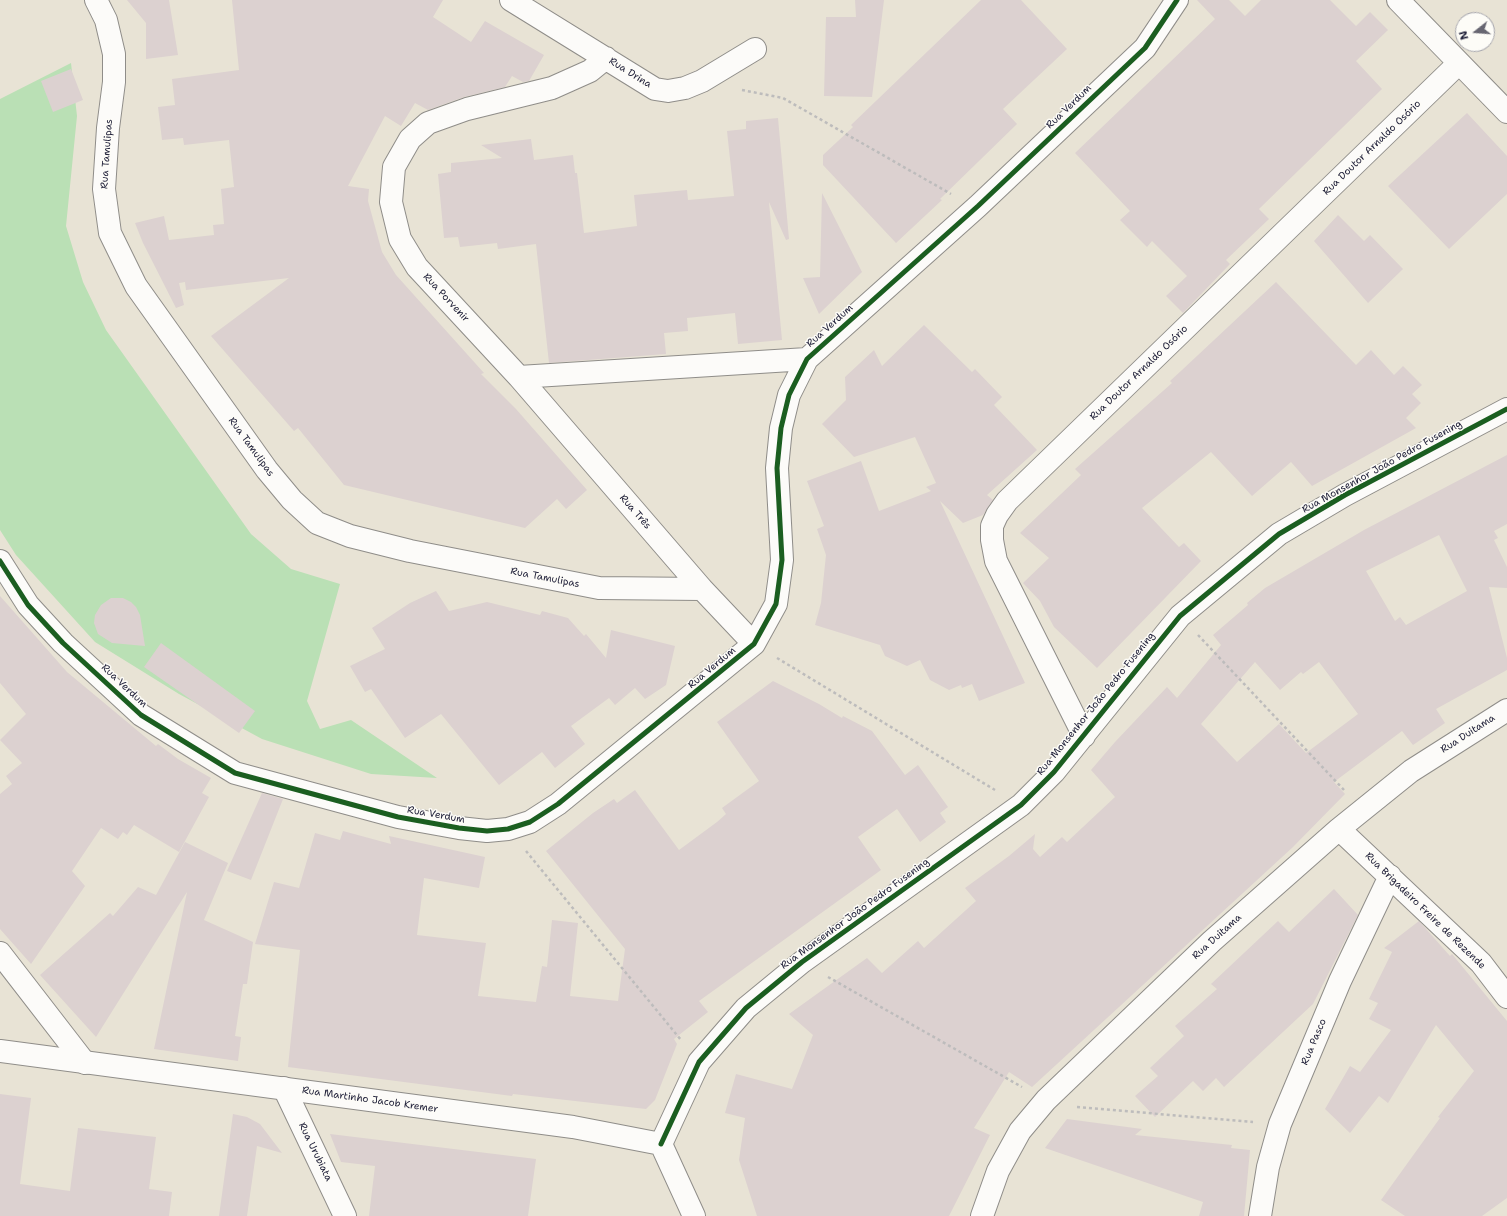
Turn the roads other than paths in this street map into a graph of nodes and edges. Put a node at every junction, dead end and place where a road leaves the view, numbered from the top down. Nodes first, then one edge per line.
1 (96, 0) edge
2 (511, 0) edge
3 (1177, 0) edge
4 (1398, 0) edge
5 (755, 49) dead end
6 (606, 58) junction
7 (1458, 64) junction
8 (1507, 112) edge
9 (807, 359) junction
10 (519, 377) junction
11 (1507, 409) edge
12 (0, 561) edge
13 (702, 589) junction
14 (754, 644) junction
15 (1507, 710) edge
16 (1084, 736) junction
17 (1339, 828) junction
18 (1390, 876) junction
19 (0, 954) edge
20 (1507, 997) edge
21 (0, 1051) edge
22 (85, 1063) junction
23 (284, 1088) junction
24 (661, 1144) junction
25 (345, 1216) edge
26 (694, 1216) edge
27 (982, 1216) edge
28 (1260, 1216) edge

1 - 13 street, Rua Tamulipas
2 - 6 street, Rua Drina
3 - 9 street, Rua Verdum
4 - 7 street
5 - 6 street, Rua Drina
6 - 10 street, Rua Porvenir
7 - 8 street
7 - 16 street, Rua Doutor Arnaldo Osório
9 - 10 street
9 - 14 street, Rua Verdum
10 - 13 street, Rua Três
11 - 16 street, Rua Monsenhor João Pedro Fusening
12 - 14 street, Rua Verdum
13 - 14 street, Rua Três
15 - 17 street, Rua Duitama
16 - 24 street, Rua Monsenhor João Pedro Fusening
17 - 18 street, Rua Brigadeiro Freire de Rezende
17 - 27 street, Rua Duitama
18 - 20 street, Rua Brigadeiro Freire de Rezende
18 - 28 street, Rua Pasco
19 - 22 street
21 - 22 street, Rua Martinho Jacob Kremer
22 - 23 street, Rua Martinho Jacob Kremer
23 - 24 street, Rua Martinho Jacob Kremer
23 - 25 street, Rua Urubiata
24 - 26 street

